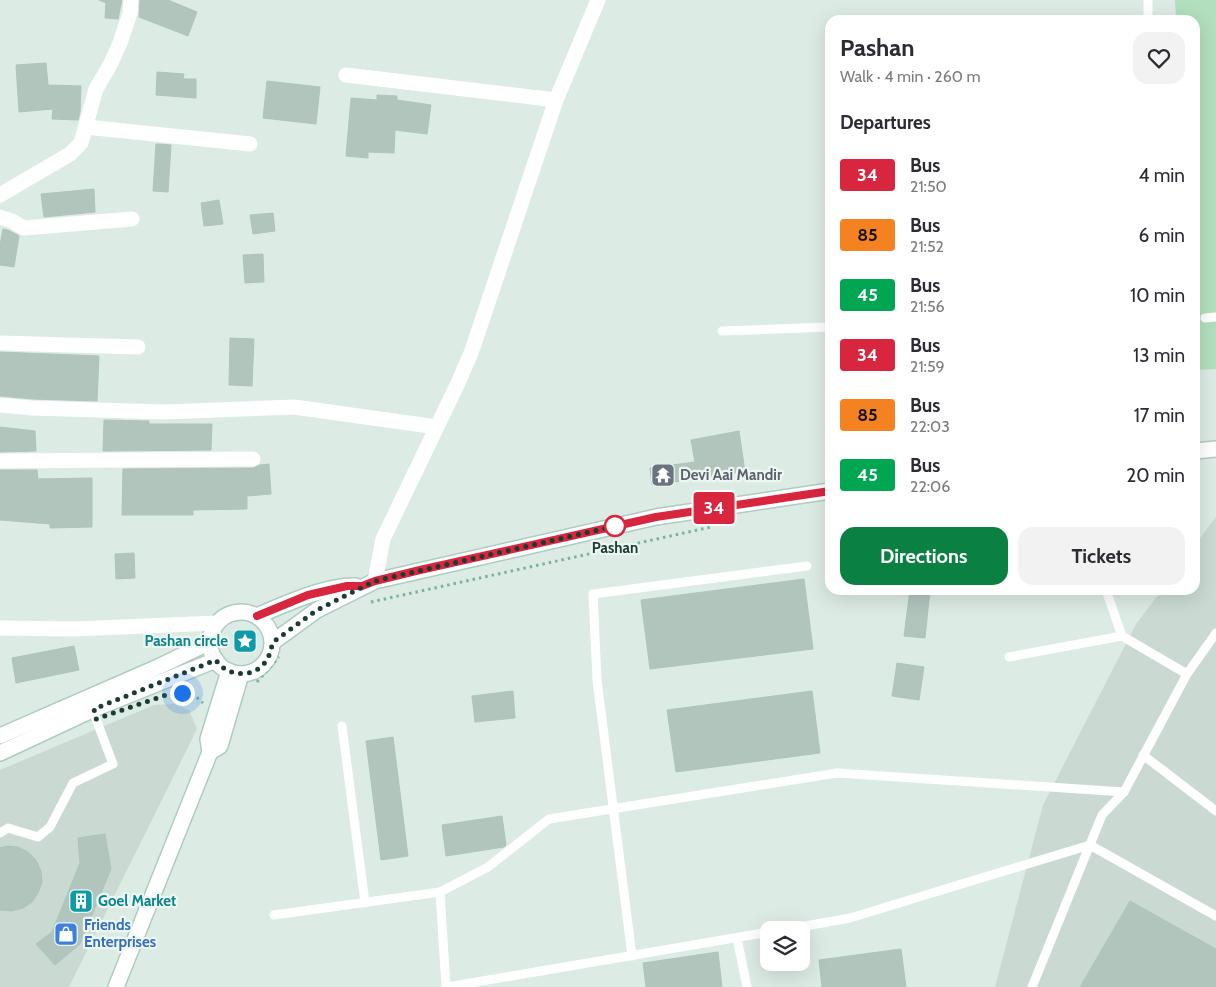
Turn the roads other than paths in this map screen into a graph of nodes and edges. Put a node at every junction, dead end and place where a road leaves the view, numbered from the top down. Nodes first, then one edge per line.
1 (131, 0) edge
2 (598, 0) edge
3 (1148, 0) edge
4 (1148, 15) edge
5 (346, 75) dead end
6 (556, 100) junction
7 (86, 127) junction
8 (250, 144) dead end
9 (0, 195) edge
10 (0, 217) edge
11 (132, 219) dead end
12 (1216, 317) edge
13 (1205, 318) dead end
14 (825, 327) edge
15 (722, 331) dead end
16 (0, 343) edge
17 (138, 348) dead end
18 (0, 405) edge
19 (437, 427) junction
20 (1216, 449) edge
21 (1200, 451) edge
22 (253, 459) dead end
23 (0, 461) edge
24 (825, 492) edge
25 (808, 566) dead end
26 (369, 583) junction
27 (1108, 595) edge
28 (257, 616) junction
29 (217, 622) junction
30 (0, 628) edge
31 (1216, 633) edge
32 (1122, 636) junction
33 (210, 642) junction
34 (278, 646) junction
35 (1009, 658) dead end
36 (216, 660) junction
37 (235, 672) junction
38 (1187, 674) junction
39 (94, 709) junction
40 (342, 726) dead end
41 (0, 736) edge
42 (0, 753) edge
43 (1144, 755) junction
44 (1124, 792) junction
45 (613, 810) junction
46 (1216, 811) edge
47 (0, 833) edge
48 (1090, 844) junction
49 (440, 892) junction
50 (365, 903) junction
51 (274, 915) dead end
52 (1216, 916) edge
53 (810, 925) edge
54 (760, 934) edge
55 (737, 938) junction
56 (632, 956) junction
57 (116, 987) edge
58 (447, 987) edge
59 (747, 987) edge
60 (1032, 987) edge

1 - 7 street
2 - 6 street
3 - 4 lane
5 - 6 street
6 - 19 street
7 - 8 street
7 - 9 street
10 - 11 street
12 - 13 lane
14 - 15 lane
16 - 17 street
18 - 19 street
19 - 26 street
20 - 21 street
22 - 23 street
24 - 26 street
25 - 45 lane
26 - 28 street
26 - 34 street
27 - 32 lane
28 - 29 street
28 - 34 street
29 - 30 street
29 - 33 street
31 - 38 lane
32 - 35 lane
32 - 38 lane
33 - 36 street
33 - 41 street
34 - 37 street
36 - 37 street
36 - 39 street
37 - 57 street
38 - 43 lane
39 - 42 street
39 - 47 lane
40 - 50 lane
43 - 44 lane
43 - 46 lane
44 - 45 lane
44 - 48 lane
45 - 49 lane
45 - 56 lane
48 - 52 lane
48 - 53 lane
48 - 60 lane
49 - 50 lane
49 - 58 lane
50 - 51 lane
54 - 55 lane
55 - 56 lane
55 - 59 lane
56 - 58 lane

